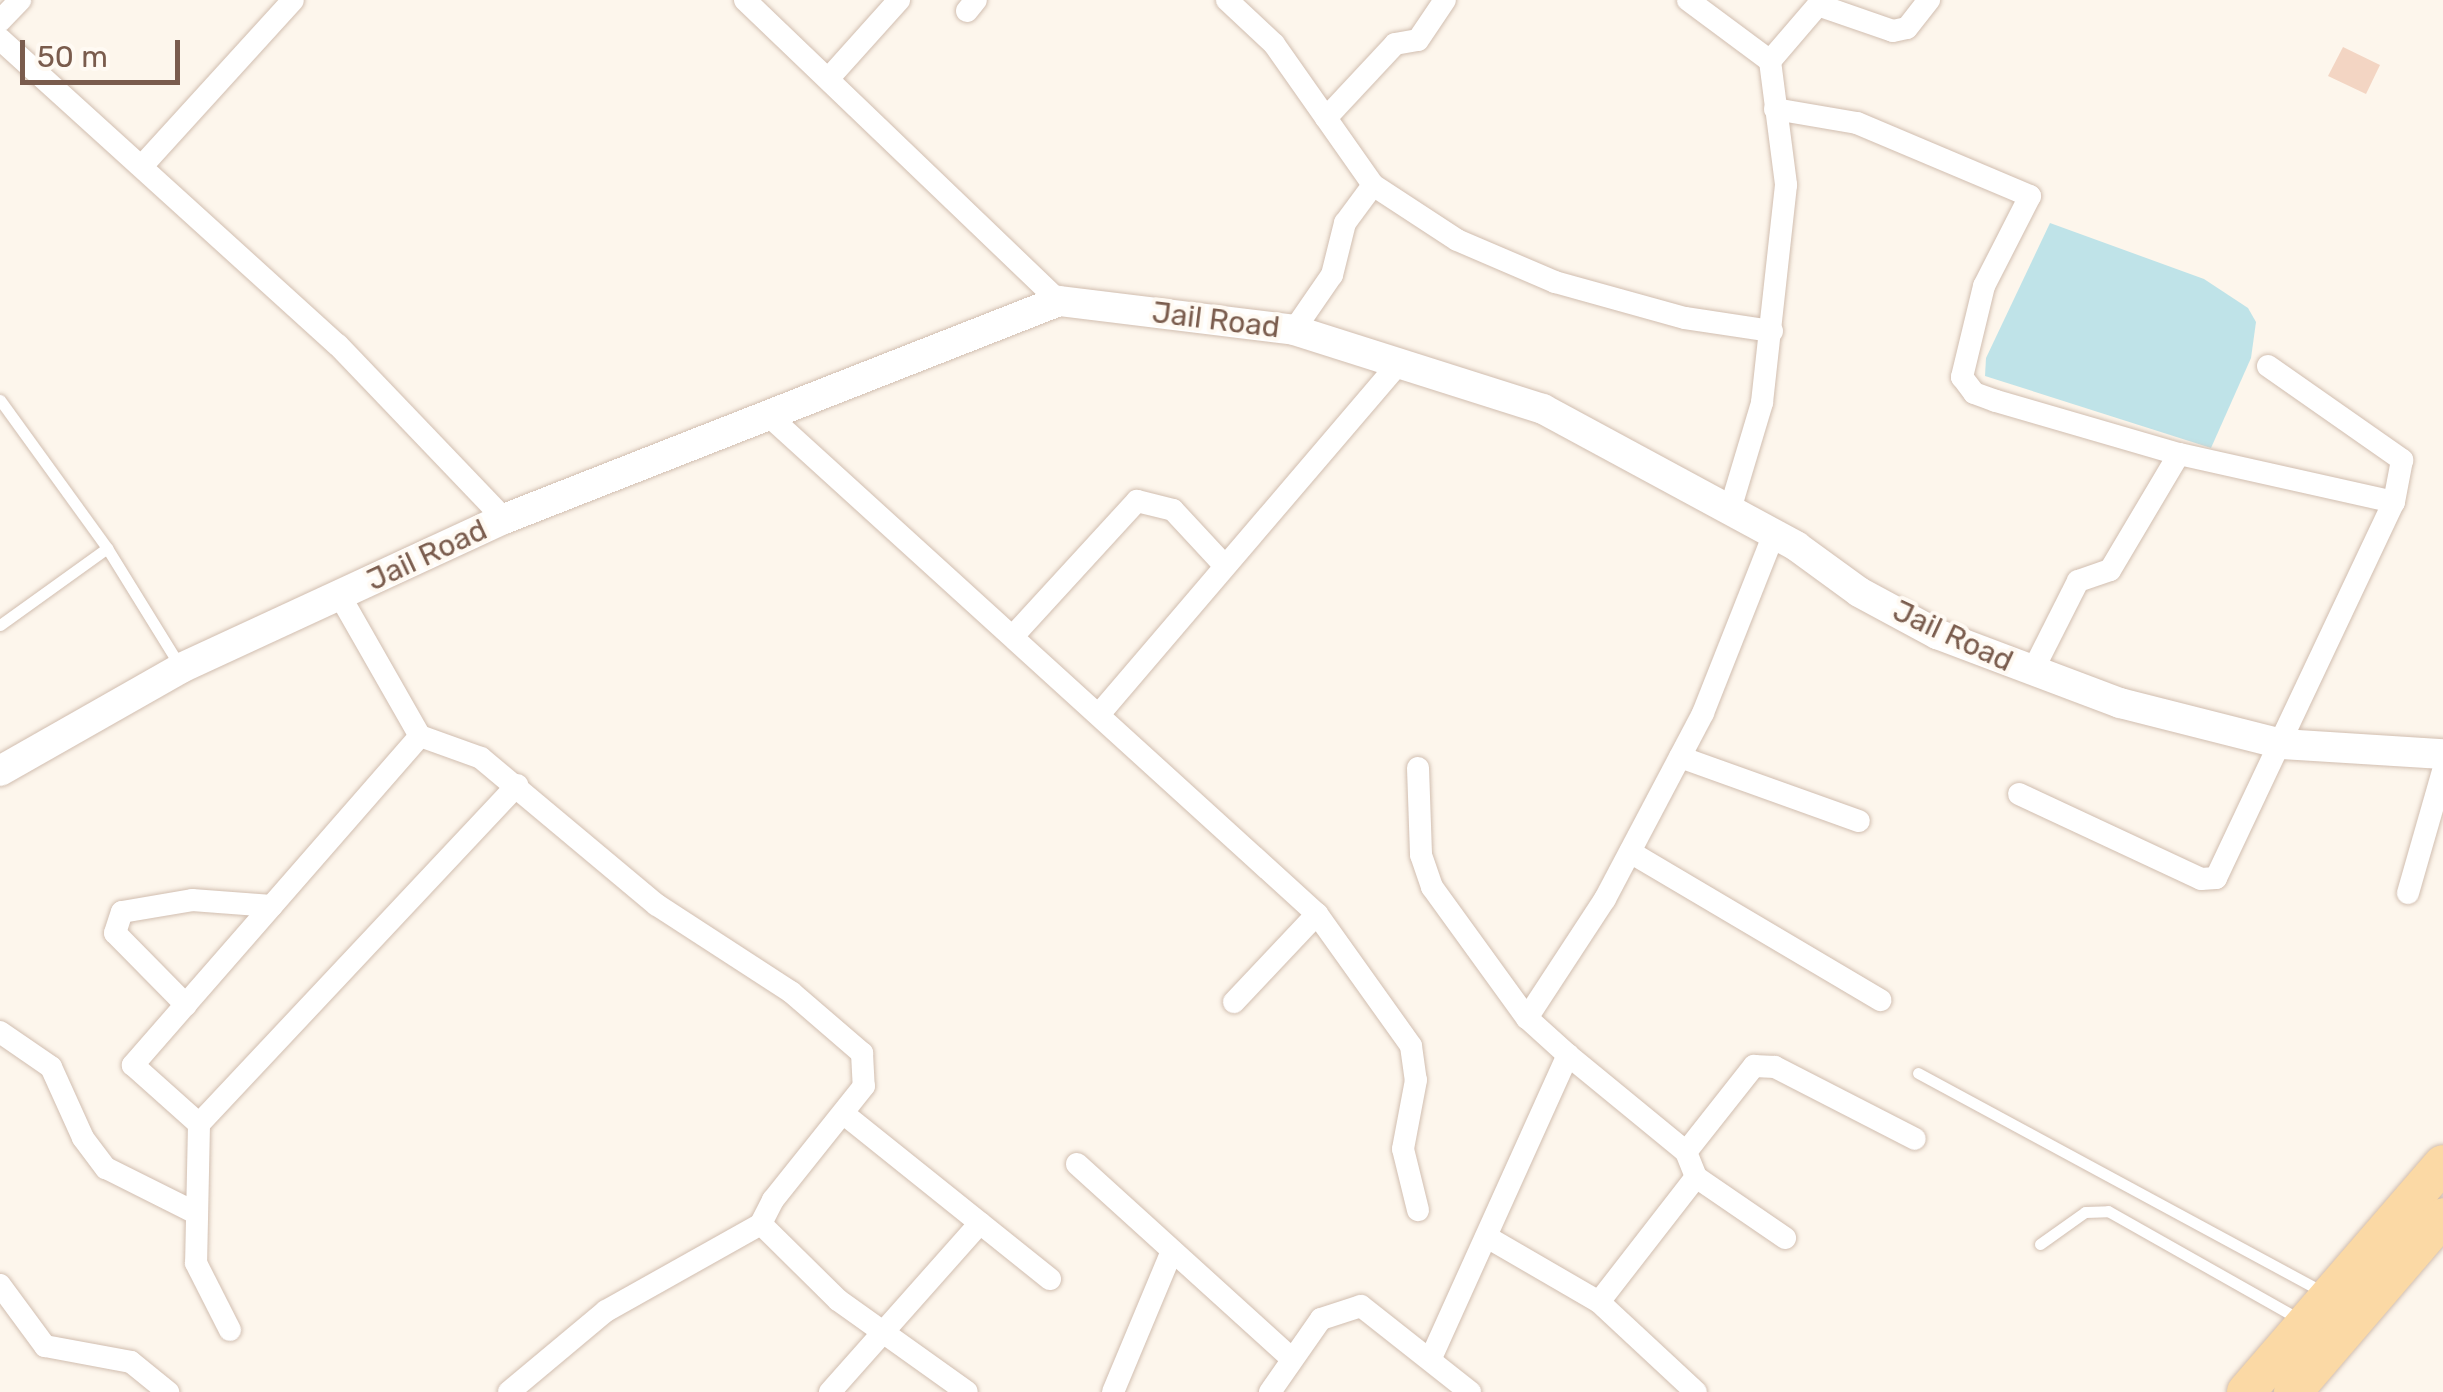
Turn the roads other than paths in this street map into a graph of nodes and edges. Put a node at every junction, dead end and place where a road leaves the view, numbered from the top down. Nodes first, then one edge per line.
1 (20, 0) edge
2 (293, 0) edge
3 (745, 0) edge
4 (899, 0) edge
5 (1227, 0) edge
6 (1445, 0) edge
7 (1688, 0) edge
8 (1929, 0) edge
9 (0, 21) edge
10 (0, 39) edge
11 (1770, 62) junction
12 (829, 78) junction
13 (1775, 109) junction
14 (1326, 118) junction
15 (142, 166) junction
16 (1374, 185) junction
17 (1060, 301) junction
18 (1294, 330) junction
19 (1772, 331) junction
20 (1398, 364) junction
21 (2268, 366) dead end
22 (0, 400) edge
23 (768, 416) junction
24 (2179, 454) junction
25 (2394, 502) junction
26 (1730, 510) junction
27 (504, 519) junction
28 (1774, 534) junction
29 (108, 548) junction
30 (1225, 566) junction
31 (340, 596) junction
32 (0, 625) edge
33 (1014, 634) junction
34 (181, 668) junction
35 (2032, 672) junction
36 (1101, 712) junction
37 (420, 736) junction
38 (2282, 744) junction
39 (2443, 754) edge
40 (1680, 757) junction
41 (1418, 768) dead end
42 (2443, 770) edge
43 (0, 771) edge
44 (517, 785) junction
45 (2019, 794) dead end
46 (1859, 821) dead end
47 (1630, 852) junction
48 (2408, 893) dead end
49 (272, 906) junction
50 (1317, 914) junction
51 (1880, 1000) dead end
52 (1234, 1002) dead end
53 (186, 1004) junction
54 (1527, 1018) junction
55 (0, 1032) edge
56 (1568, 1054) junction
57 (1918, 1073) dead end
58 (844, 1114) junction
59 (199, 1124) junction
60 (1915, 1139) dead end
61 (1686, 1152) junction
62 (1077, 1164) dead end
63 (2443, 1164) edge
64 (1696, 1177) junction
65 (1418, 1210) dead end
66 (194, 1212) junction
67 (2443, 1217) edge
68 (980, 1223) junction
69 (761, 1224) junction
70 (1487, 1237) junction
71 (1785, 1238) dead end
72 (2040, 1244) dead end
73 (1172, 1250) junction
74 (1050, 1279) dead end
75 (0, 1285) edge
76 (1599, 1302) junction
77 (2317, 1309) junction
78 (230, 1330) dead end
79 (882, 1336) junction
80 (1291, 1358) junction
81 (1431, 1358) junction
82 (168, 1392) edge
83 (509, 1392) edge
84 (830, 1392) edge
85 (967, 1392) edge
86 (1112, 1392) edge
87 (1270, 1392) edge
88 (1470, 1392) edge
89 (1696, 1392) edge
90 (2246, 1392) edge
91 (2293, 1392) edge

1 - 9 street
2 - 15 street
3 - 12 street
4 - 12 street
5 - 14 street
6 - 14 street
7 - 11 street
8 - 11 street
10 - 15 street
11 - 13 street
12 - 17 street
13 - 19 street
13 - 24 street
14 - 16 street
15 - 27 street
16 - 18 street
16 - 19 street
17 - 18 street, Jail Road
17 - 23 street, Jail Road
18 - 20 street, Jail Road
19 - 26 street
20 - 26 street, Jail Road
20 - 30 street
21 - 25 street
22 - 29 lane
23 - 27 street, Jail Road
23 - 33 street
24 - 25 street
24 - 35 street
25 - 38 street
26 - 28 street, Jail Road
27 - 31 street, Jail Road
28 - 35 street, Jail Road
28 - 40 street
29 - 32 lane
29 - 34 lane
30 - 33 street
30 - 36 street
31 - 34 street, Jail Road
31 - 37 street
33 - 36 street
34 - 43 street, Jail Road
35 - 38 street, Jail Road
36 - 50 street
37 - 44 street
37 - 49 street
38 - 39 street, Jail Road
38 - 45 street
40 - 46 street
40 - 47 street
41 - 54 street
42 - 48 street
44 - 58 street
44 - 59 street
47 - 51 street
47 - 54 street
49 - 53 street
49 - 53 street
50 - 52 street
50 - 65 street
53 - 59 street
54 - 56 street
55 - 66 street
56 - 61 street
56 - 70 street
57 - 77 lane
58 - 68 street
58 - 69 street
59 - 66 street
60 - 61 street
61 - 64 street
62 - 73 street
63 - 77 main road
64 - 71 street
64 - 76 street
66 - 78 street
67 - 91 main road
68 - 74 street
68 - 79 street
69 - 79 street
69 - 83 street
70 - 76 street
70 - 81 street
72 - 77 lane
73 - 80 street
73 - 86 street
75 - 82 street
76 - 89 street
77 - 90 main road
79 - 84 street
79 - 85 street
80 - 81 street
80 - 87 street
81 - 88 street

